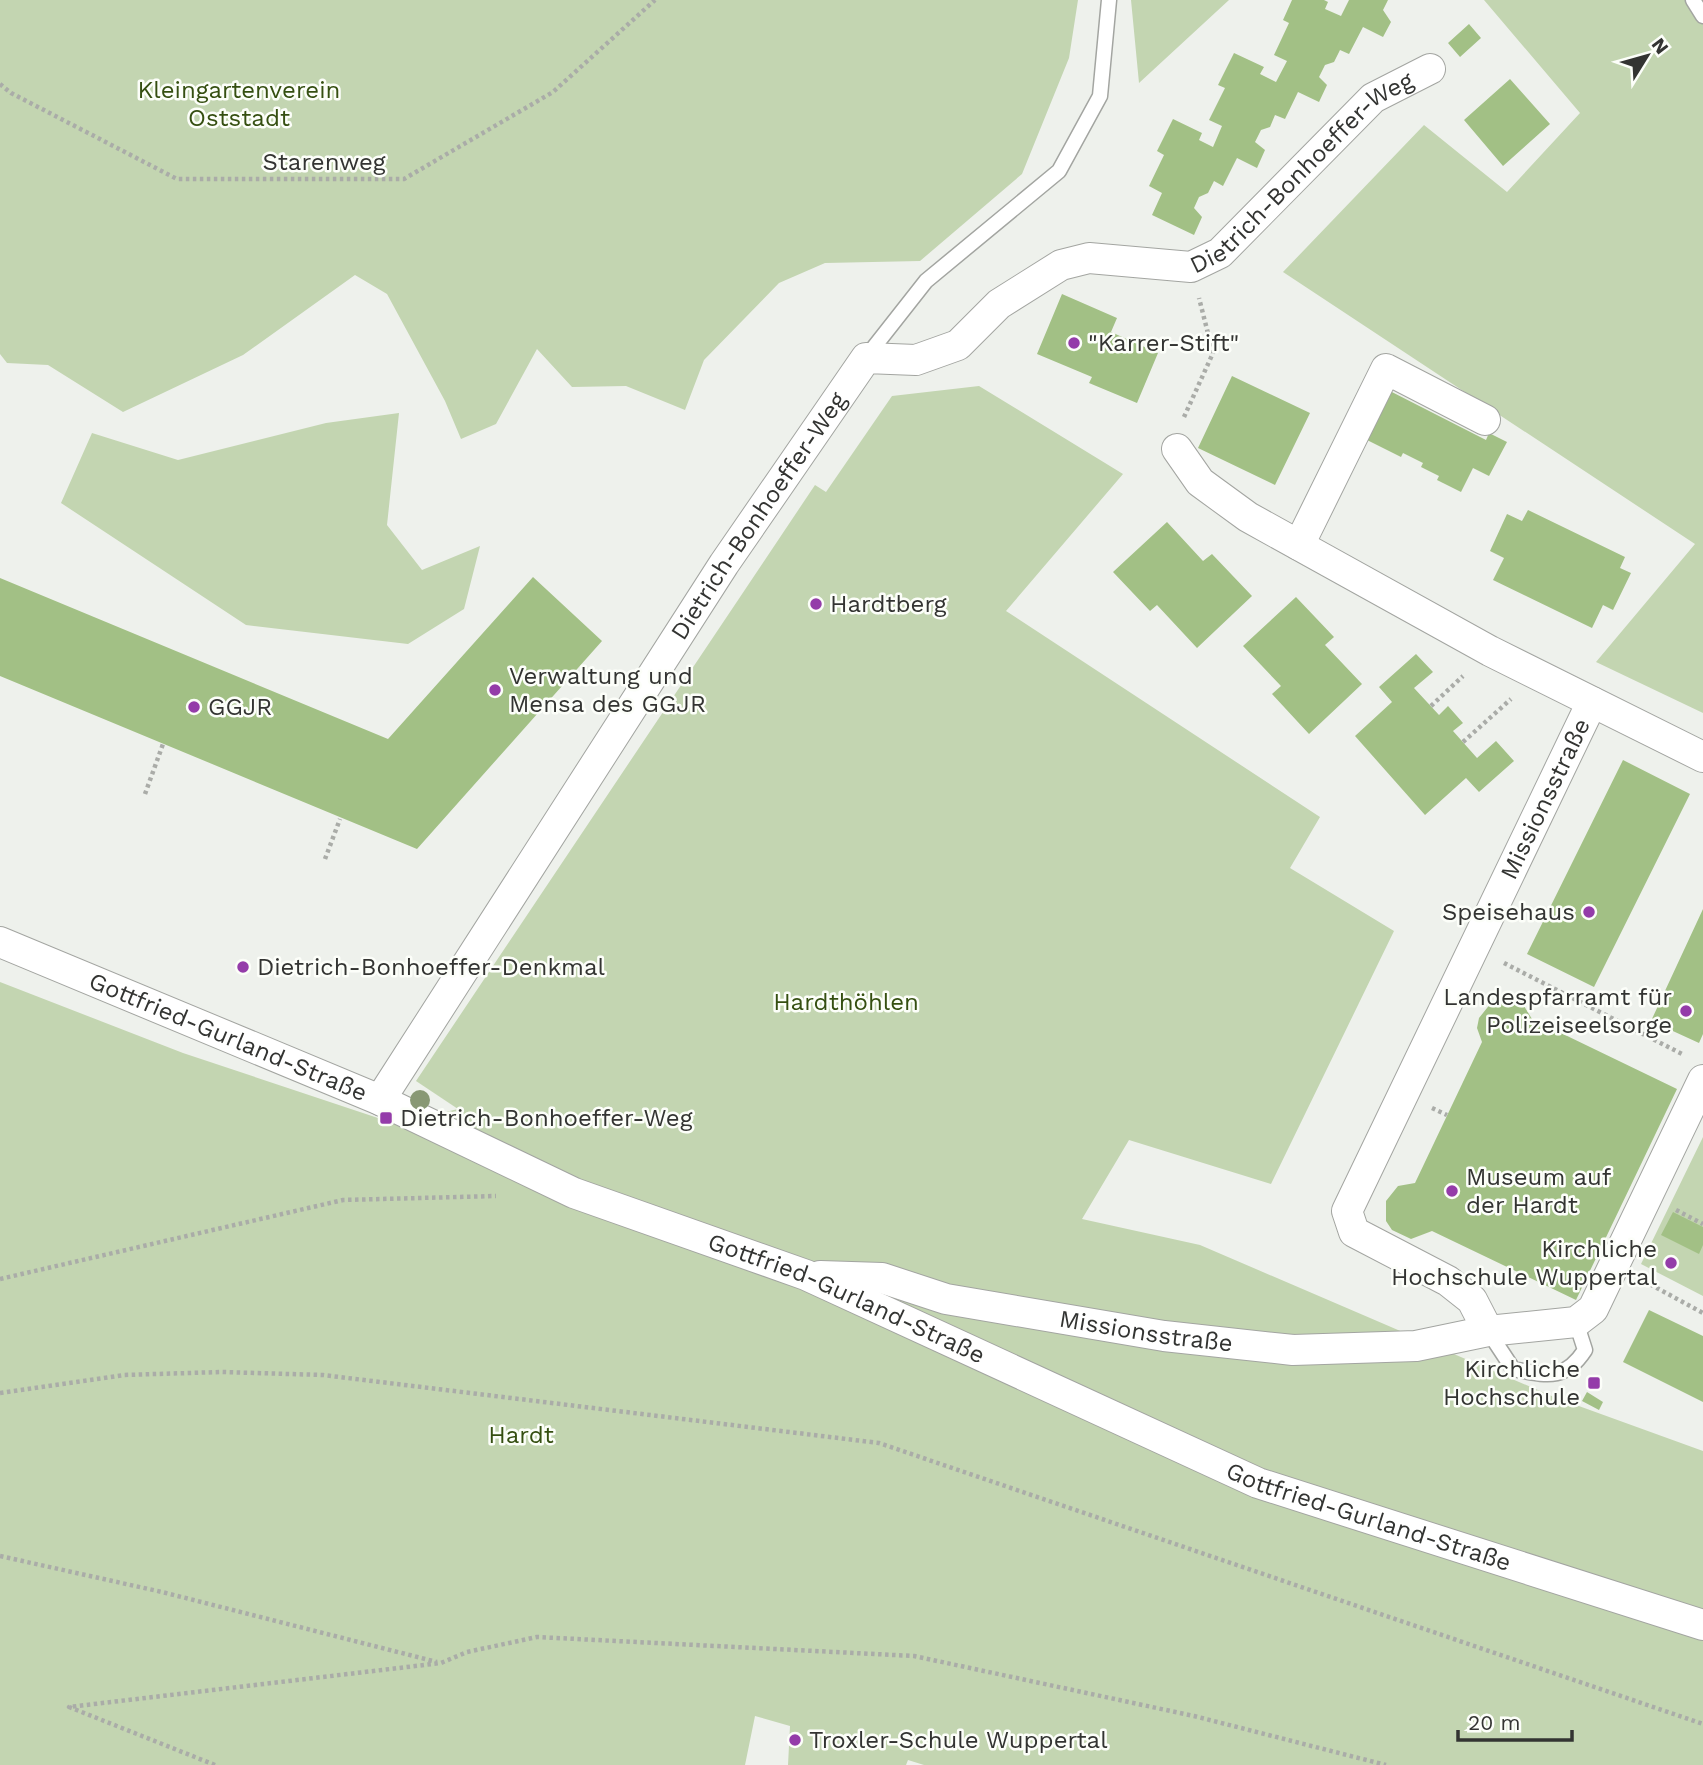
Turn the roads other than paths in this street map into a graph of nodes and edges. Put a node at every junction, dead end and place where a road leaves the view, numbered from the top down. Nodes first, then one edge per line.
1 (1109, 0) edge
2 (1692, 0) edge
3 (1703, 16) edge
4 (1430, 69) dead end
5 (866, 358) junction
6 (1485, 420) dead end
7 (1177, 449) dead end
8 (1299, 545) junction
9 (1592, 702) junction
10 (1703, 757) edge
11 (0, 942) edge
12 (1697, 1069) edge
13 (380, 1100) junction
14 (806, 1275) junction
15 (1576, 1322) junction
16 (1488, 1331) junction
17 (1703, 1625) edge

1 - 5 lane, Dietrich-Bonhoeffer-Weg
2 - 3 lane
4 - 5 street, Dietrich-Bonhoeffer-Weg
5 - 13 street, Dietrich-Bonhoeffer-Weg
6 - 8 street
7 - 8 street, Missionsstraße
8 - 9 street, Missionsstraße
9 - 10 street, Missionsstraße
9 - 16 street, Missionsstraße
11 - 13 street, Gottfried-Gurland-Straße
12 - 15 street
13 - 14 street, Gottfried-Gurland-Straße
14 - 16 street, Missionsstraße
14 - 17 street, Gottfried-Gurland-Straße
15 - 16 street, Missionsstraße
15 - 16 lane

